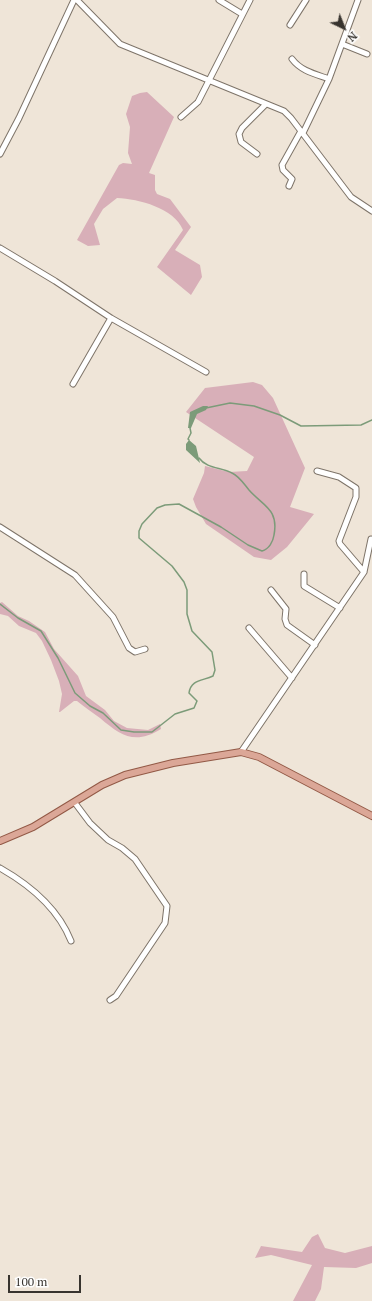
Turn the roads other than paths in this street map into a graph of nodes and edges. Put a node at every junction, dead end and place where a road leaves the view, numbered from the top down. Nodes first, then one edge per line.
1 (74, 0) edge
2 (77, 0) edge
3 (219, 0) edge
4 (250, 0) edge
5 (306, 0) edge
6 (358, 0) edge
7 (242, 14) junction
8 (290, 25) dead end
9 (342, 44) junction
10 (367, 54) dead end
11 (292, 59) dead end
12 (329, 79) junction
13 (209, 80) junction
14 (265, 105) junction
15 (180, 118) dead end
16 (302, 132) junction
17 (0, 154) edge
18 (257, 154) dead end
19 (289, 186) dead end
20 (372, 211) edge
21 (0, 248) edge
22 (111, 318) junction
23 (206, 372) dead end
24 (73, 384) dead end
25 (317, 471) dead end
26 (0, 526) edge
27 (371, 539) dead end
28 (364, 572) junction
29 (304, 574) dead end
30 (271, 590) dead end
31 (340, 608) junction
32 (249, 628) dead end
33 (315, 645) junction
34 (145, 649) dead end
35 (292, 678) junction
36 (241, 752) junction
37 (75, 803) junction
38 (372, 816) edge
39 (0, 841) edge
40 (0, 868) edge
41 (71, 941) dead end
42 (110, 1000) dead end

1 - 17 street
2 - 13 street
3 - 7 street
4 - 7 street
5 - 8 street
6 - 9 street
7 - 13 street
9 - 10 street
9 - 12 street
11 - 12 street
12 - 16 street
13 - 14 street
13 - 15 street
14 - 16 street
14 - 18 street
16 - 19 street
16 - 20 street
21 - 22 street
22 - 23 street
22 - 24 street
25 - 28 street
26 - 34 street
27 - 28 street
28 - 31 street
29 - 31 street
30 - 33 street
31 - 33 street
32 - 35 street
33 - 35 street
35 - 36 street
36 - 37 main road
36 - 38 main road
37 - 39 main road
37 - 42 street
40 - 41 street

